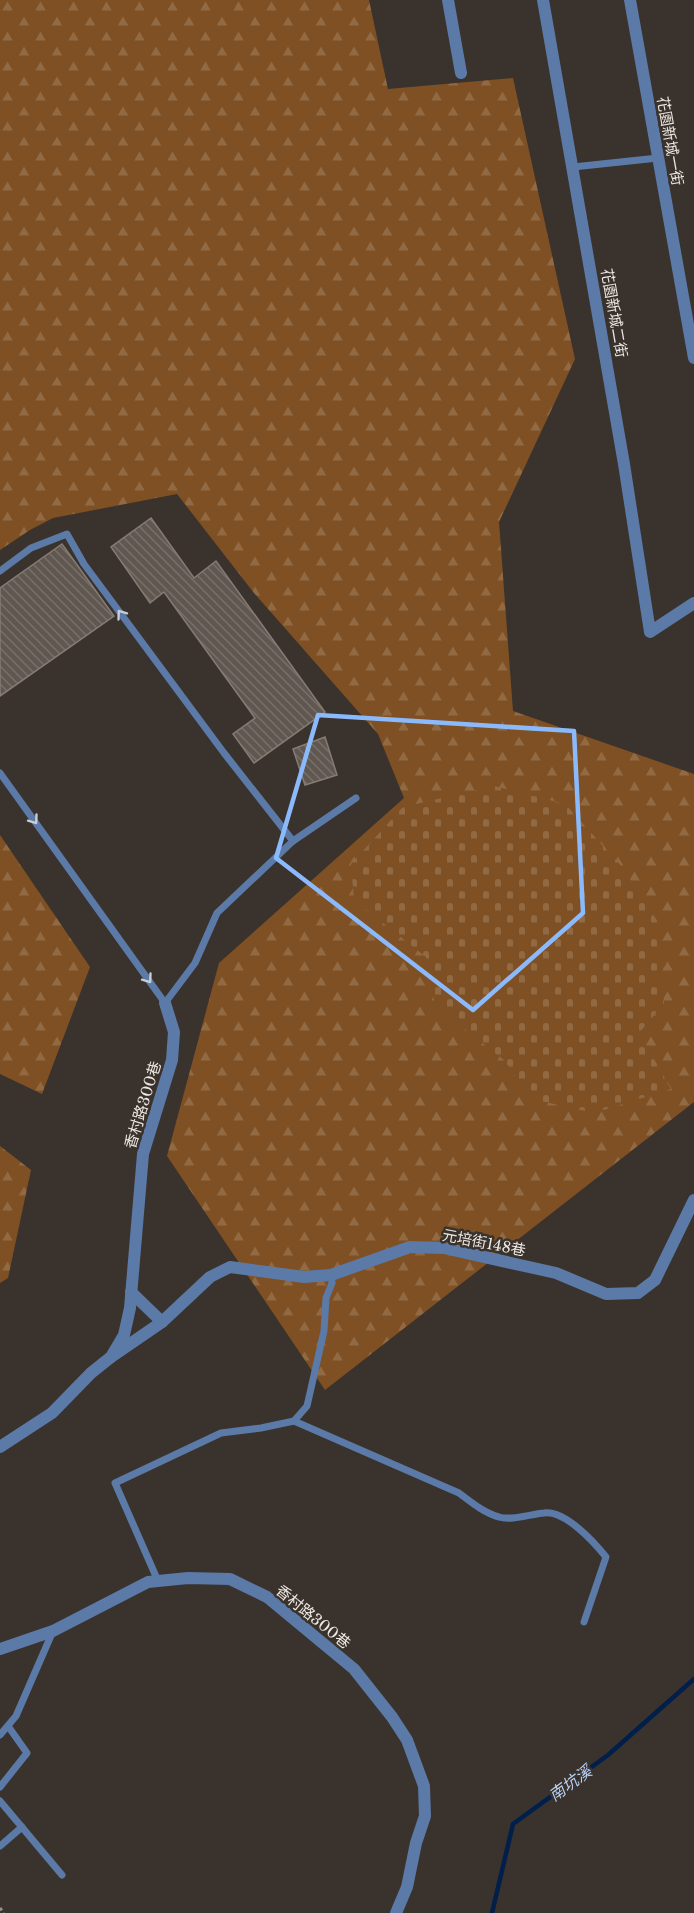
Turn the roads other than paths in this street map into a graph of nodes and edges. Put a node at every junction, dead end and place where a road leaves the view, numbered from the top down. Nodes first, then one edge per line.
1 (448, 0) edge
2 (543, 0) edge
3 (630, 0) edge
4 (461, 73) dead end
5 (658, 158) junction
6 (573, 167) junction
7 (694, 358) edge
8 (0, 571) edge
9 (694, 603) edge
10 (0, 773) edge
11 (356, 798) dead end
12 (292, 841) junction
13 (165, 1003) junction
14 (694, 1200) edge
15 (331, 1275) junction
16 (131, 1292) junction
17 (162, 1322) junction
18 (111, 1357) junction
19 (294, 1421) junction
20 (0, 1446) edge
21 (158, 1581) junction
22 (584, 1622) dead end
23 (52, 1631) junction
24 (0, 1649) edge
25 (8, 1726) junction
26 (0, 1735) edge
27 (0, 1787) edge
28 (0, 1801) edge
29 (22, 1827) junction
30 (0, 1846) edge
31 (62, 1875) dead end
32 (396, 1913) edge

1 - 4 street
2 - 6 street, 花園新城二街
3 - 5 street, 花園新城一街
5 - 6 lane
5 - 7 street, 花園新城一街
6 - 9 street, 花園新城二街
12 -> 8 lane
10 -> 13 lane
11 - 12 lane
12 - 13 lane
13 - 16 street, 香村路300巷
14 - 15 street, 元培街148巷
15 - 17 street, 元培街148巷
15 - 19 lane
16 - 17 street
16 - 18 street, 香村路300巷
17 - 18 street, 元培街148巷
18 - 20 street, 香村路300巷
19 - 21 lane
19 - 22 lane
21 - 23 street, 香村路300巷
21 - 32 street, 香村路300巷
23 - 24 street, 香村路300巷
23 - 25 lane
25 - 26 lane
25 - 27 lane
28 - 29 lane
29 - 30 lane
29 - 31 lane

